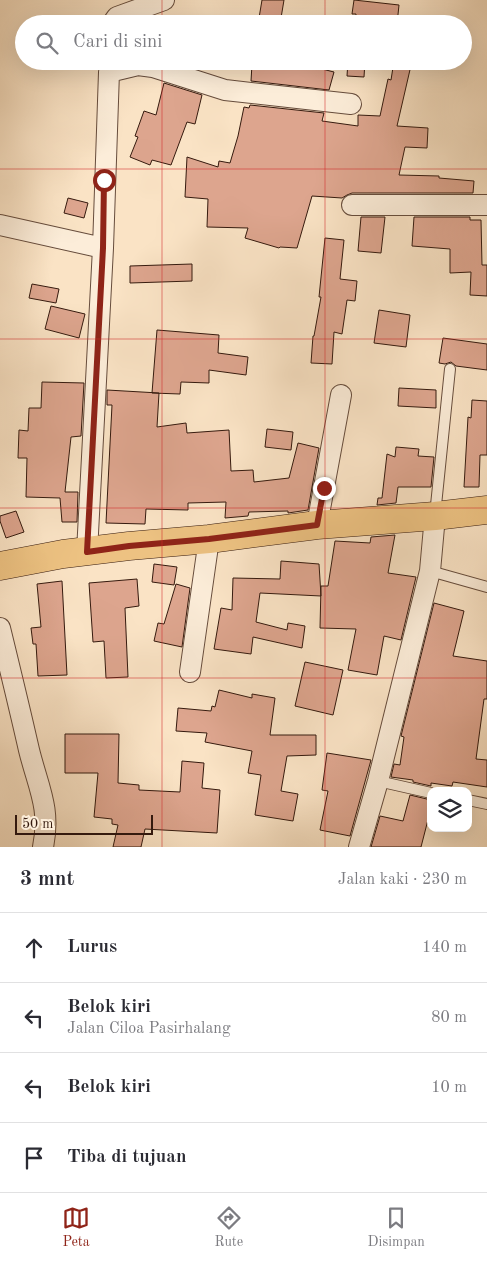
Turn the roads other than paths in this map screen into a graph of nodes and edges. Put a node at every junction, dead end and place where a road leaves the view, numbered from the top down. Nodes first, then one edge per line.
1 (164, 0) edge
2 (123, 15) edge
3 (109, 70) edge
4 (160, 70) edge
5 (351, 104) dead end
6 (352, 205) dead end
7 (487, 205) edge
8 (0, 225) edge
9 (103, 248) junction
10 (450, 369) dead end
11 (341, 394) dead end
12 (487, 510) edge
13 (435, 516) junction
14 (317, 525) junction
15 (209, 539) junction
16 (87, 552) junction
17 (0, 566) edge
18 (430, 571) junction
19 (487, 587) edge
20 (0, 628) edge
21 (190, 672) dead end
22 (378, 781) junction
23 (427, 792) edge
24 (472, 801) edge
25 (487, 804) edge
26 (43, 847) edge
27 (359, 847) edge

1 - 2 street
3 - 9 street
4 - 5 street
6 - 7 street
8 - 9 street
9 - 16 street
10 - 13 lane
11 - 14 street
12 - 13 main road
13 - 14 main road
13 - 18 street
14 - 15 main road
15 - 16 main road
15 - 21 street
16 - 17 main road
18 - 19 lane
18 - 22 street
20 - 26 street
22 - 23 lane
22 - 27 street
24 - 25 lane

